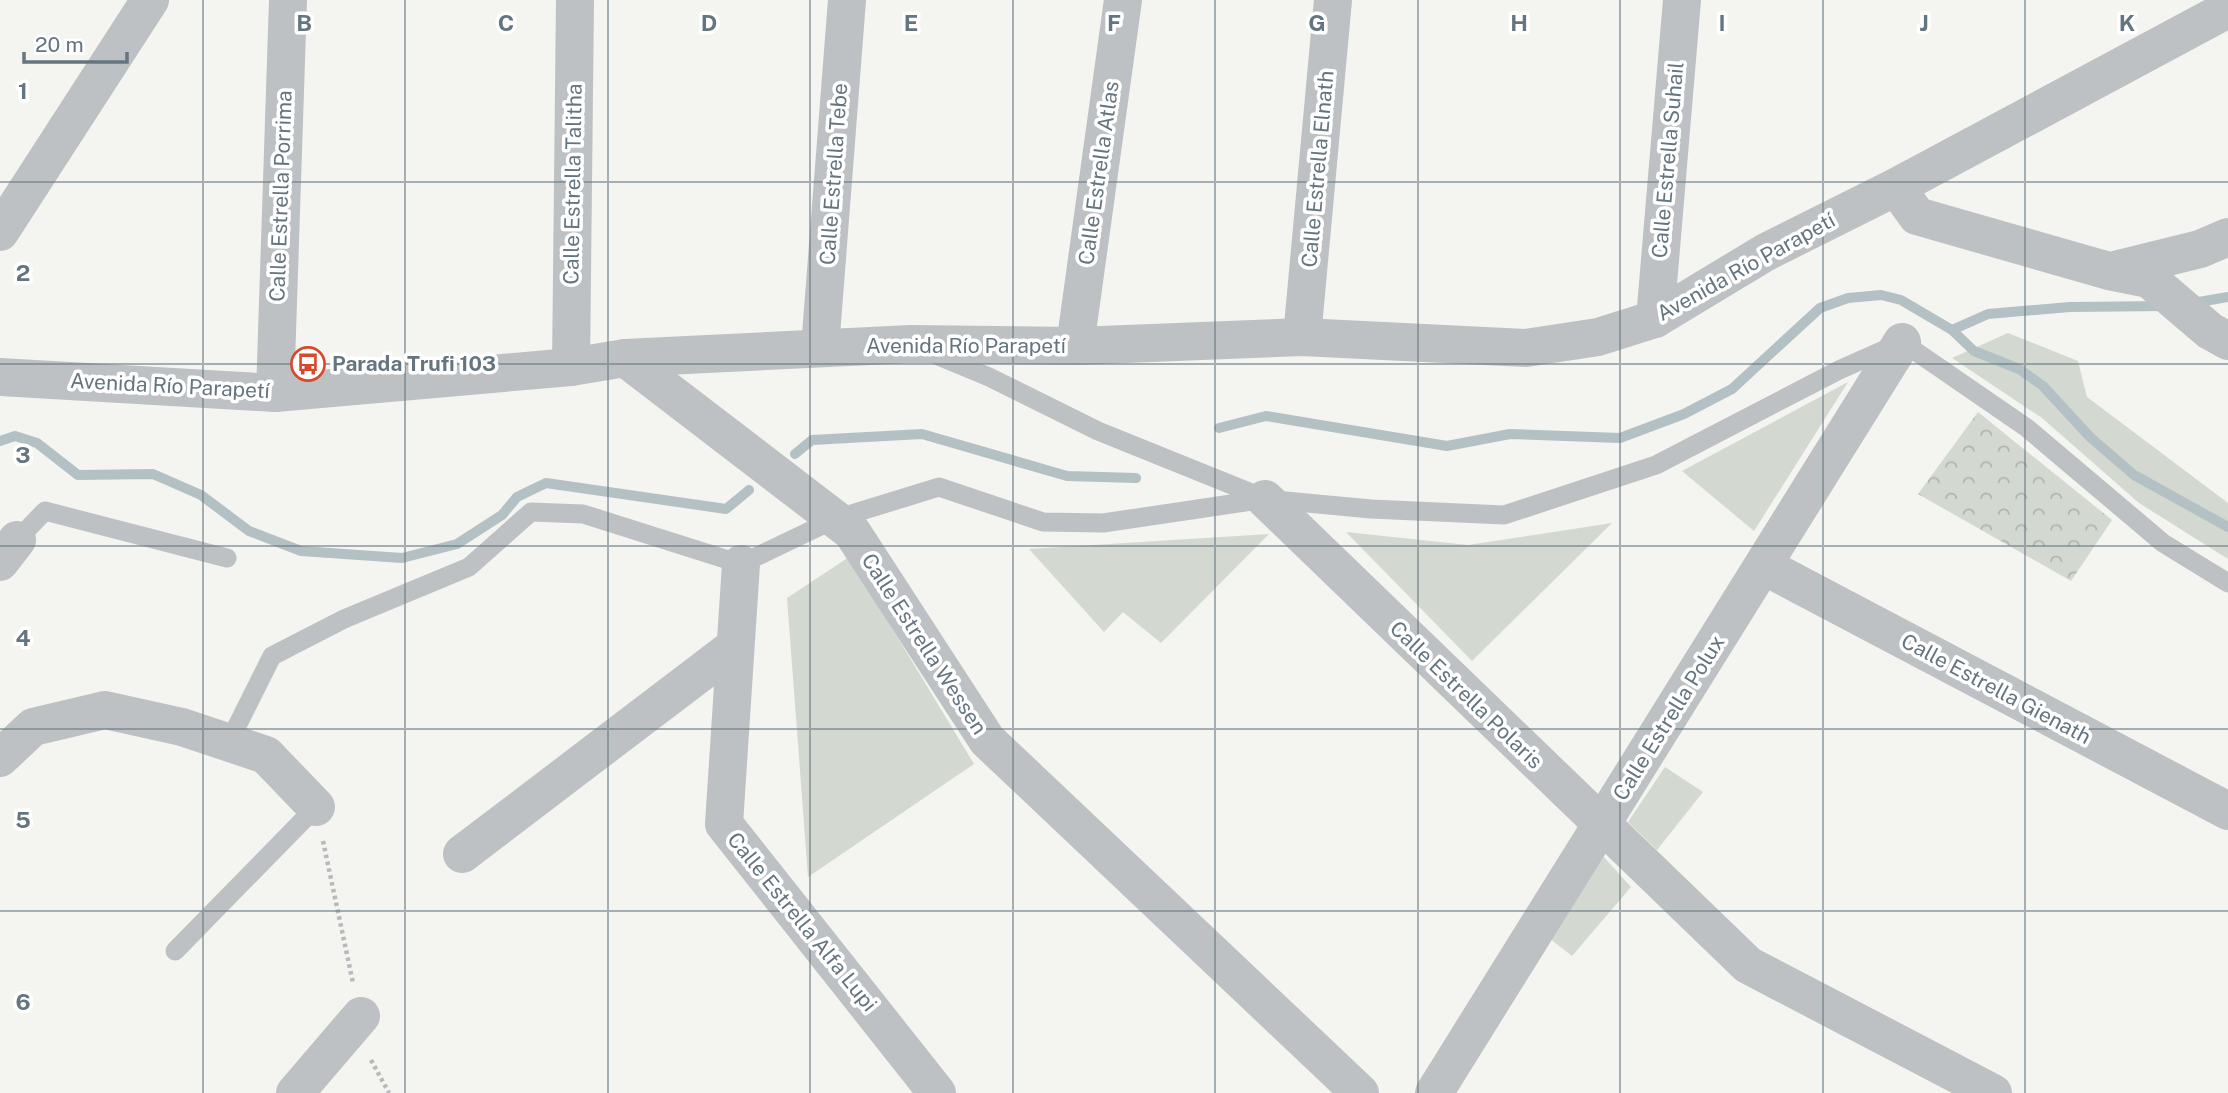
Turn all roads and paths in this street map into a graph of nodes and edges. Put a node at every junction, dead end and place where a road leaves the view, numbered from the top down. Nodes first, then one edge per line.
1 (150, 0) edge
2 (288, 0) edge
3 (575, 0) edge
4 (847, 0) edge
5 (1123, 0) edge
6 (1334, 0) edge
7 (1682, 0) edge
8 (2228, 9) edge
9 (1896, 187) junction
10 (0, 232) edge
11 (2228, 237) edge
12 (2109, 271) junction
13 (1655, 319) junction
14 (1302, 337) junction
15 (2228, 341) edge
16 (1902, 342) junction
17 (911, 344) junction
18 (1075, 346) junction
19 (820, 348) junction
20 (625, 358) junction
21 (571, 367) junction
22 (0, 377) edge
23 (275, 393) junction
24 (1265, 499) junction
25 (835, 519) junction
26 (6, 545) edge
27 (226, 558) dead end
28 (741, 564) junction
29 (1764, 566) junction
30 (2228, 583) edge
31 (733, 648) junction
32 (229, 742) junction
33 (0, 758) edge
34 (316, 807) junction
35 (2228, 811) edge
36 (1601, 826) junction
37 (461, 854) dead end
38 (175, 951) dead end
39 (361, 1016) junction
40 (295, 1093) edge
41 (389, 1093) edge
42 (937, 1093) edge
43 (1360, 1093) edge
44 (1434, 1093) edge
45 (1993, 1093) edge

1 - 10 street
2 - 23 street, Calle Estrella Porrima
3 - 21 street, Calle Estrella Talitha
4 - 19 street, Calle Estrella Tebe
5 - 18 street, Calle Estrella Atlas
6 - 14 street, Calle Estrella Elnath
7 - 13 street, Calle Estrella Suhail
8 - 9 street, Avenida Río Parapetí
9 - 12 street
9 - 13 street, Avenida Río Parapetí
11 - 12 street
12 - 15 street
13 - 14 street, Avenida Río Parapetí
14 - 18 street, Avenida Río Parapetí
16 - 24 lane
16 - 29 street, Calle Estrella Polux
16 - 30 lane
17 - 18 street, Avenida Río Parapetí
17 - 19 street, Avenida Río Parapetí
17 - 24 lane, Calle Estrella Polaris
19 - 20 street, Avenida Río Parapetí
20 - 21 street, Avenida Río Parapetí
20 - 25 street, Calle Estrella Wessen
21 - 23 street, Avenida Río Parapetí
22 - 23 street, Avenida Río Parapetí
24 - 25 lane
24 - 36 street, Calle Estrella Polaris
25 - 28 lane
25 - 43 street, Calle Estrella Wessen
26 - 27 lane
28 - 31 street, Calle Estrella Alfa Lupi
28 - 32 lane
29 - 35 street, Calle Estrella Gienath
29 - 36 street, Calle Estrella Polux
31 - 37 street
31 - 42 street, Calle Estrella Alfa Lupi
32 - 33 street
32 - 34 street
34 - 38 lane
34 - 39 path
36 - 44 street, Calle Estrella Polux
36 - 45 street, Calle Estrella Polaris
39 - 40 street
39 - 41 path

